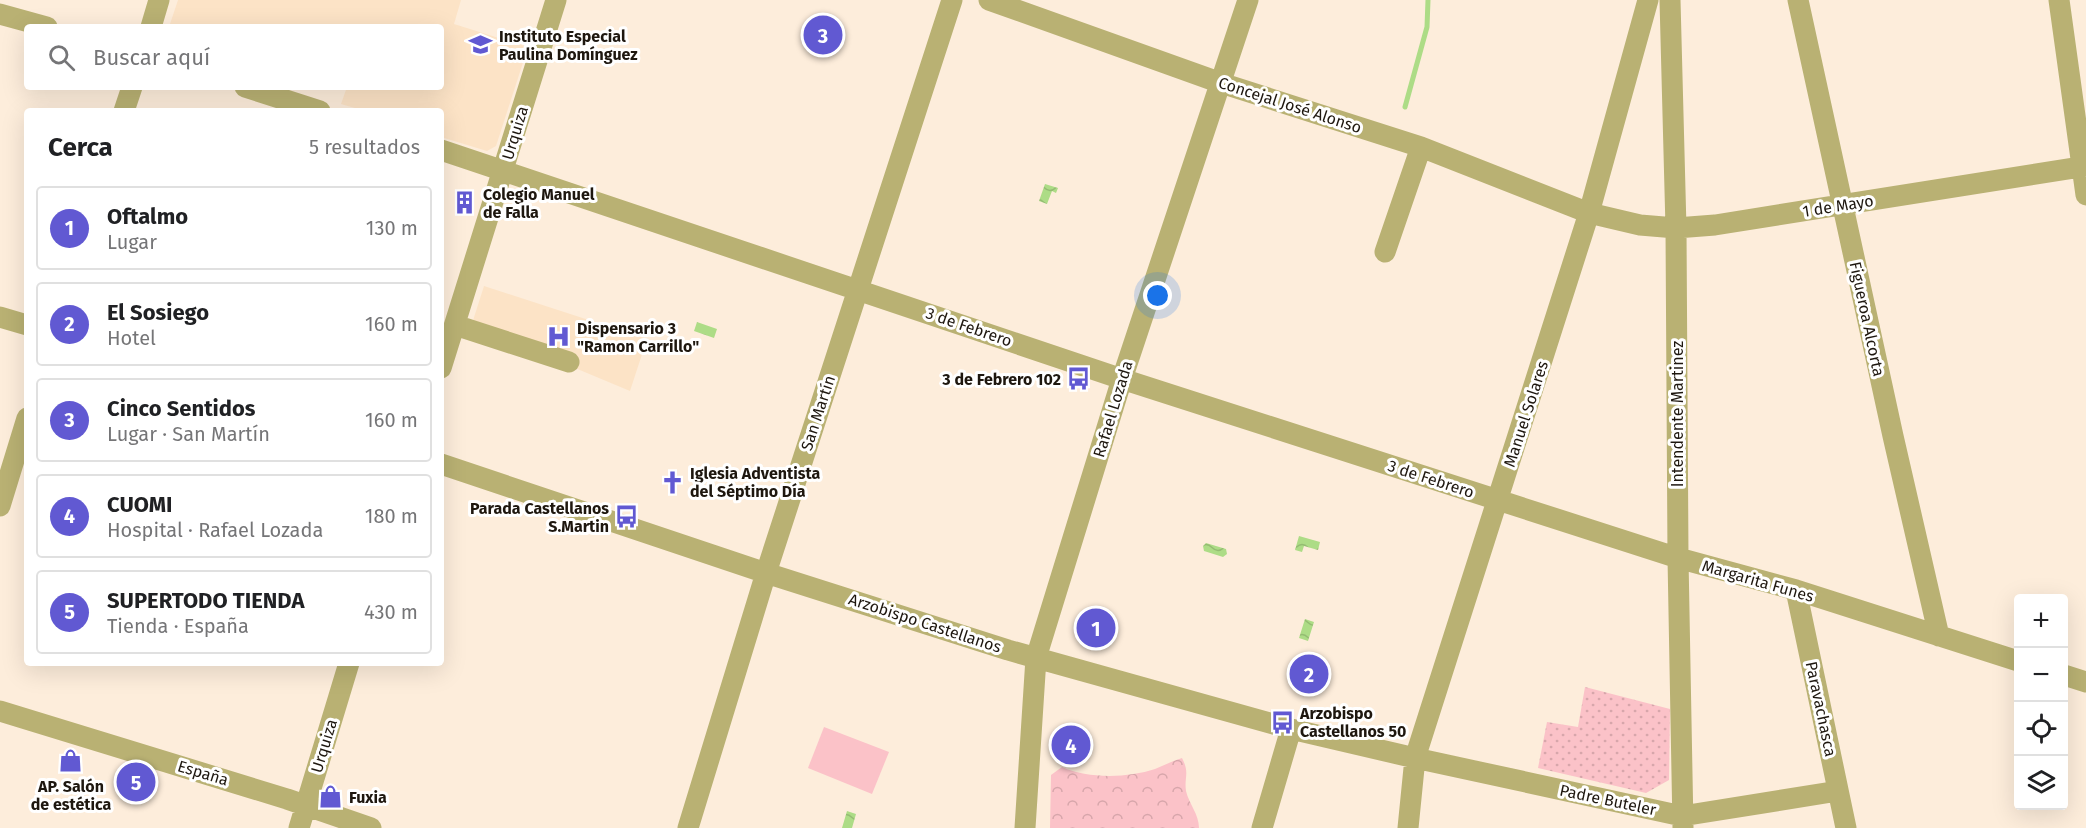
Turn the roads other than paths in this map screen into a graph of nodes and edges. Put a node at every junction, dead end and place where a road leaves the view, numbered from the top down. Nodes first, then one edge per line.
1 (159, 0) edge
2 (556, 0) edge
3 (952, 0) edge
4 (989, 0) edge
5 (1248, 0) edge
6 (1648, 0) edge
7 (1670, 0) edge
8 (1798, 0) edge
9 (2059, 0) edge
10 (0, 14) edge
11 (36, 24) edge
12 (152, 24) edge
13 (1221, 83) junction
14 (131, 90) edge
15 (254, 90) edge
16 (125, 108) edge
17 (311, 108) edge
18 (1420, 147) junction
19 (444, 151) edge
20 (2084, 167) edge
21 (504, 170) junction
22 (2086, 195) edge
23 (1842, 205) junction
24 (1589, 213) junction
25 (1676, 228) junction
26 (1385, 252) dead end
27 (858, 290) junction
28 (0, 317) edge
29 (24, 325) edge
30 (455, 325) junction
31 (444, 359) edge
32 (569, 362) dead end
33 (1122, 379) junction
34 (24, 428) edge
35 (444, 465) edge
36 (1498, 500) junction
37 (0, 506) edge
38 (1678, 558) junction
39 (766, 573) junction
40 (1796, 591) junction
41 (1939, 636) junction
42 (1036, 658) junction
43 (2014, 659) edge
44 (348, 666) edge
45 (2068, 676) edge
46 (2086, 682) edge
47 (0, 711) edge
48 (1291, 729) junction
49 (1415, 758) junction
50 (1838, 791) junction
51 (306, 807) junction
52 (1682, 822) edge
53 (299, 828) edge
54 (371, 828) edge
55 (688, 828) edge
56 (1025, 828) edge
57 (1262, 828) edge
58 (1408, 828) edge
59 (1846, 828) edge

1 - 12 street
2 - 21 street, Urquiza
3 - 27 street, San Martín
4 - 13 street, Concejal José Alonso
5 - 13 street, Rafael Lozada
6 - 24 street, Manuel Solares
7 - 25 street, Intendente Martinez
8 - 23 street, Figueroa Alcorta
9 - 20 street
10 - 11 street
13 - 18 street, Concejal José Alonso
13 - 33 street, Rafael Lozada
14 - 16 street
15 - 17 street
18 - 24 street, Concejal José Alonso
18 - 26 street
19 - 21 street, 3 de Febrero
20 - 22 street
20 - 23 street, 1 de Mayo
21 - 27 street, 3 de Febrero
21 - 30 street, Urquiza
23 - 25 street, 1 de Mayo
23 - 41 street, Figueroa Alcorta
24 - 25 street, 1 de Mayo
24 - 36 street, Manuel Solares
25 - 38 street, Intendente Martinez
27 - 33 street, 3 de Febrero
27 - 39 street, San Martín
28 - 29 street
30 - 31 street, Urquiza
30 - 32 street
33 - 36 street, 3 de Febrero
33 - 42 street, Rafael Lozada
34 - 37 street
35 - 39 street, Arzobispo Castellanos
36 - 38 street, Margarita Funes
36 - 49 street, Manuel Solares
38 - 40 street, Margarita Funes
38 - 52 street, Intendente Martinez
39 - 42 street, Arzobispo Castellanos
39 - 55 street, San Martín
40 - 41 street, Margarita Funes
40 - 50 street, Paravachasca
41 - 43 street, Margarita Funes
42 - 48 street, Arzobispo Castellanos
42 - 56 street, Rafael Lozada
44 - 51 street, Urquiza
45 - 46 street
47 - 51 street, España
48 - 49 street, Arzobispo Castellanos
48 - 57 street
49 - 52 street, Padre Buteler
49 - 58 street, Manuel Solares
50 - 52 street, Padre Buteler
50 - 59 street, Paravachasca
51 - 53 street, Urquiza
51 - 54 street, España

